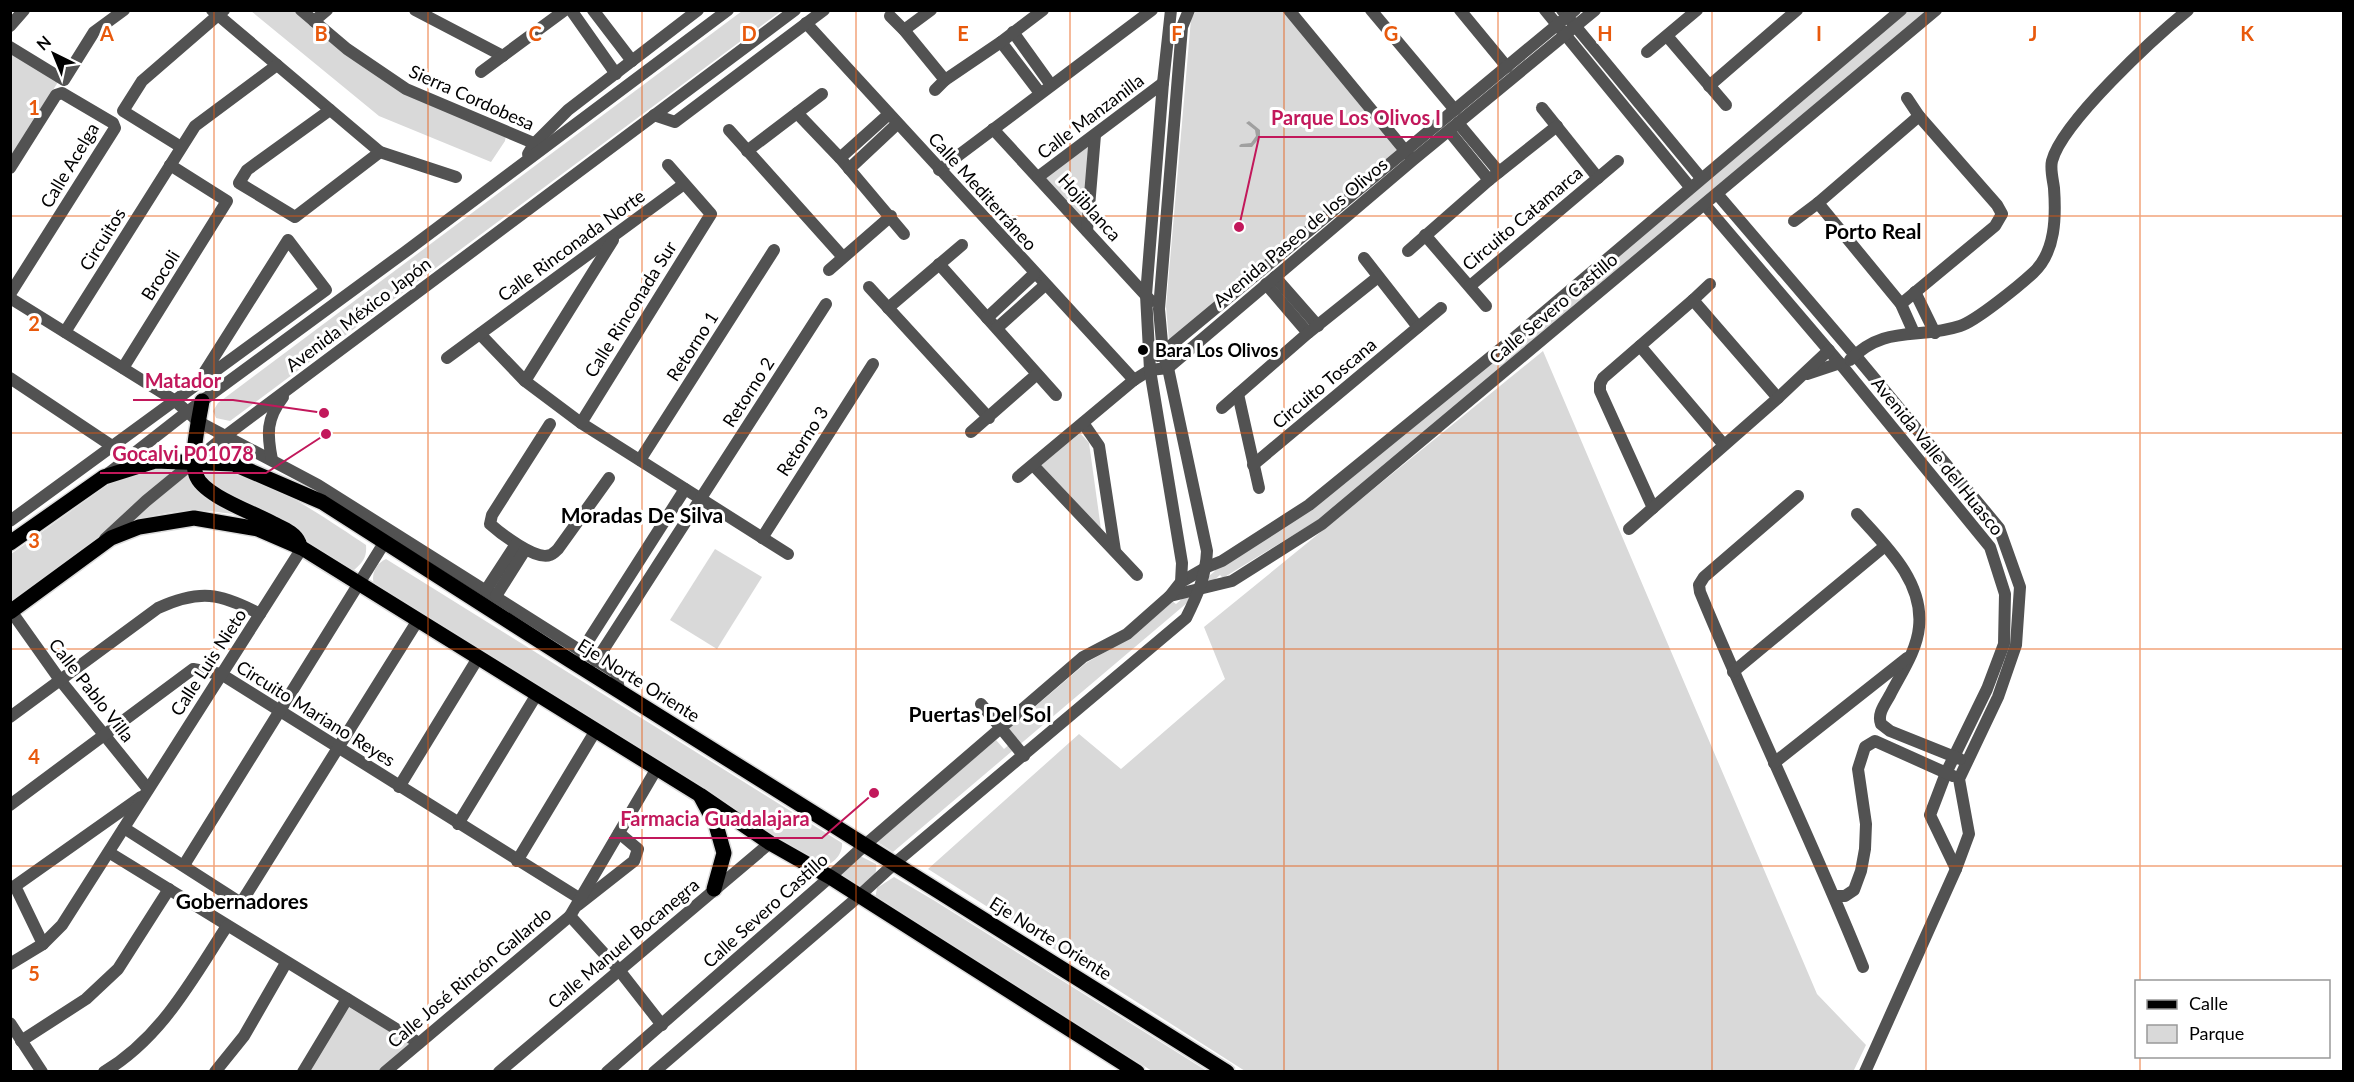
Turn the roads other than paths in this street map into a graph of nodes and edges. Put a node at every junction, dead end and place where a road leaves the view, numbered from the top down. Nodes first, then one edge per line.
1 (24, 10) edge
2 (124, 10) edge
3 (302, 10) edge
4 (327, 10) edge
5 (415, 10) edge
6 (444, 10) edge
7 (565, 10) edge
8 (571, 10) edge
9 (594, 10) edge
10 (698, 10) edge
11 (728, 10) edge
12 (795, 10) edge
13 (824, 10) edge
14 (931, 10) edge
15 (1043, 10) edge
16 (1152, 10) edge
17 (1171, 10) edge
18 (1189, 10) edge
19 (1289, 10) edge
20 (1371, 10) edge
21 (1460, 10) edge
22 (1545, 10) edge
23 (1595, 10) edge
24 (1697, 10) edge
25 (1797, 10) edge
26 (1901, 10) edge
27 (1936, 10) edge
28 (2188, 10) edge
29 (218, 12) edge
30 (890, 16) dead end
31 (432, 20) junction
32 (314, 21) junction
33 (1567, 21) edge
34 (807, 23) junction
35 (10, 26) edge
36 (904, 30) junction
37 (1013, 32) junction
38 (1667, 36) junction
39 (1001, 42) junction
40 (10, 47) edge
41 (1647, 52) dead end
42 (503, 56) junction
43 (632, 62) junction
44 (277, 65) junction
45 (1507, 67) junction
46 (481, 72) dead end
47 (616, 74) junction
48 (945, 80) junction
49 (1163, 83) junction
50 (1051, 85) junction
51 (1709, 86) junction
52 (934, 90) dead end
53 (1040, 93) junction
54 (822, 94) dead end
55 (1907, 98) dead end
56 (1726, 105) dead end
57 (1542, 108) dead end
58 (330, 110) junction
59 (1455, 110) junction
60 (797, 113) junction
61 (654, 115) junction
62 (1919, 116) junction
63 (893, 119) junction
64 (1557, 126) junction
65 (1453, 127) junction
66 (993, 129) junction
67 (729, 130) dead end
68 (1095, 135) junction
69 (538, 146) junction
70 (181, 147) junction
71 (747, 151) junction
72 (380, 152) junction
73 (1409, 155) junction
74 (840, 158) junction
75 (1618, 161) dead end
76 (170, 165) junction
77 (668, 165) dead end
78 (10, 168) edge
79 (849, 169) junction
80 (939, 170) junction
81 (1494, 176) junction
82 (456, 177) dead end
83 (1038, 177) junction
84 (1599, 178) junction
85 (1701, 178) junction
86 (684, 184) junction
87 (1690, 187) junction
88 (1718, 195) junction
89 (1818, 203) junction
90 (1705, 205) junction
91 (891, 216) junction
92 (1794, 221) dead end
93 (1087, 231) junction
94 (617, 233) junction
95 (904, 234) dead end
96 (1425, 235) junction
97 (962, 245) dead end
98 (774, 250) dead end
99 (1408, 251) dead end
100 (842, 256) junction
101 (1364, 258) dead end
102 (939, 264) junction
103 (829, 270) dead end
104 (1034, 273) junction
105 (1378, 277) junction
106 (1271, 280) junction
107 (1710, 284) dead end
108 (1045, 285) junction
109 (1470, 286) junction
110 (869, 287) dead end
111 (1915, 292) junction
112 (1146, 295) junction
113 (10, 296) edge
114 (1693, 300) junction
115 (826, 304) dead end
116 (1901, 304) junction
117 (1486, 306) dead end
118 (888, 308) junction
119 (1441, 308) dead end
120 (1159, 309) junction
121 (987, 318) junction
122 (1418, 327) junction
123 (997, 328) junction
124 (1313, 329) junction
125 (66, 333) junction
126 (1914, 333) junction
127 (1935, 333) junction
128 (480, 334) junction
129 (1640, 346) junction
130 (1829, 350) junction
131 (1163, 354) junction
132 (1856, 355) junction
133 (447, 358) dead end
134 (873, 364) dead end
135 (1150, 365) junction
136 (1841, 365) junction
137 (123, 368) junction
138 (1168, 368) junction
139 (1036, 375) junction
140 (1803, 375) junction
141 (10, 378) edge
142 (1132, 378) junction
143 (525, 381) junction
144 (197, 384) junction
145 (291, 386) junction
146 (1238, 394) junction
147 (1056, 395) dead end
148 (1778, 398) junction
149 (174, 400) junction
150 (202, 401) joint
151 (1222, 408) dead end
152 (193, 417) junction
153 (989, 418) junction
154 (581, 423) junction
155 (1083, 423) junction
156 (550, 424) dead end
157 (971, 432) dead end
158 (224, 437) junction
159 (112, 446) junction
160 (1724, 446) junction
161 (272, 460) junction
162 (640, 460) junction
163 (194, 461) junction
164 (1033, 465) junction
165 (1253, 465) junction
166 (104, 477) junction
167 (1018, 477) dead end
168 (609, 478) dead end
169 (318, 485) junction
170 (1259, 488) dead end
171 (685, 489) junction
172 (296, 491) junction
173 (1798, 496) dead end
174 (700, 499) junction
175 (1653, 508) junction
176 (1857, 514) dead end
177 (10, 521) edge
178 (1629, 529) dead end
179 (388, 537) junction
180 (762, 538) junction
181 (10, 543) edge
182 (1885, 546) junction
183 (521, 547) junction
184 (302, 549) junction
185 (1114, 551) junction
186 (91, 552) junction
187 (788, 554) dead end
188 (444, 565) junction
189 (424, 567) junction
190 (1207, 567) junction
191 (1137, 575) dead end
192 (1180, 582) junction
193 (358, 584) junction
194 (623, 585) junction
195 (1200, 591) junction
196 (491, 593) junction
197 (638, 594) junction
198 (1170, 596) junction
199 (11, 612) edge
200 (260, 614) junction
201 (417, 620) junction
202 (581, 652) junction
203 (1910, 655) junction
204 (478, 658) junction
205 (597, 661) junction
206 (1733, 672) junction
207 (221, 674) junction
208 (60, 680) junction
209 (619, 690) junction
210 (537, 694) junction
211 (1854, 698) junction
212 (981, 704) dead end
213 (278, 710) junction
214 (1880, 713) junction
215 (10, 717) edge
216 (1001, 727) junction
217 (596, 730) junction
218 (104, 736) junction
219 (339, 749) junction
220 (1024, 756) junction
221 (1954, 756) junction
222 (1967, 762) junction
223 (1774, 763) junction
224 (657, 768) junction
225 (1946, 773) junction
226 (1959, 779) junction
227 (399, 787) junction
228 (146, 791) junction
229 (700, 795) junction
230 (10, 805) edge
231 (458, 824) junction
232 (124, 828) junction
233 (619, 833) junction
234 (770, 843) junction
235 (865, 845) junction
236 (110, 853) junction
237 (517, 861) junction
238 (895, 863) junction
239 (184, 865) junction
240 (1956, 869) junction
241 (830, 878) junction
242 (13, 884) edge
243 (169, 889) junction
244 (714, 889) junction
245 (1834, 896) junction
246 (858, 897) junction
247 (575, 908) junction
248 (227, 926) junction
249 (43, 944) junction
250 (286, 963) junction
251 (10, 964) edge
252 (1863, 967) dead end
253 (619, 970) junction
254 (347, 999) junction
255 (10, 1023) edge
256 (662, 1025) junction
257 (21, 1041) junction
258 (418, 1043) junction
259 (42, 1071) edge
260 (104, 1071) edge
261 (215, 1071) edge
262 (303, 1071) edge
263 (385, 1071) edge
264 (499, 1071) edge
265 (607, 1071) edge
266 (654, 1071) edge
267 (1137, 1071) edge
268 (1227, 1071) edge
269 (1864, 1071) edge

1 - 35 street
2 - 40 street
3 - 32 street, Sierra Cordobesa
4 - 32 street
5 - 31 street
6 - 31 street
7 - 42 street
8 - 47 street
9 - 43 street
10 - 43 street, Avenida México Japón
11 - 69 street, Avenida México Japón
12 - 61 street, Avenida México Japón
13 - 34 street
14 - 36 street
15 - 37 street
16 - 50 street
17 - 49 street
18 - 120 street
19 - 73 street
20 - 59 street
21 - 45 street
22 - 33 street
23 - 33 street, Avenida Paseo de los Olivos
24 - 38 street
25 - 51 street
26 - 85 street, Calle Severo Castillo
27 - 88 street, Calle Severo Castillo
28 - 127 street
29 - 44 street
29 - 70 street
30 - 36 street
31 - 42 street
32 - 69 street, Sierra Cordobesa
33 - 45 street, Avenida Paseo de los Olivos
33 - 65 street, Avenida Paseo de los Olivos
33 - 85 street
33 - 87 street
34 - 61 street
34 - 63 street, Calle Mediterráneo
36 - 48 street
37 - 39 street
37 - 50 street
38 - 41 street
38 - 51 street
39 - 48 street
39 - 53 street
42 - 46 street
43 - 47 street, Avenida México Japón
44 - 58 street
44 - 70 street, Circuitos
45 - 59 street, Avenida Paseo de los Olivos
47 - 69 street, Avenida México Japón
48 - 52 street
49 - 68 street, Calle Manzanilla
49 - 112 street
50 - 53 street
51 - 56 street
53 - 66 street
54 - 60 street
55 - 62 street
57 - 64 street, Circuito Catamarca
58 - 72 street
58 - 72 street
59 - 73 street, Avenida Paseo de los Olivos
60 - 71 street
60 - 74 street
61 - 145 street, Avenida México Japón
62 - 89 street
62 - 111 street
63 - 74 street
63 - 79 street
63 - 80 street, Calle Mediterráneo
64 - 81 street
64 - 84 street, Circuito Catamarca
65 - 73 street, Avenida Paseo de los Olivos
65 - 81 street
66 - 80 street
66 - 83 street, Hojiblanca
67 - 71 street
68 - 83 street, Calle Manzanilla
68 - 93 street
69 - 150 street, Avenida México Japón
70 - 76 street, Circuitos
71 - 100 street
72 - 82 street
73 - 106 street, Avenida Paseo de los Olivos
73 - 131 street, Avenida Paseo de los Olivos
74 - 79 street
75 - 84 street, Circuito Catamarca
76 - 125 street, Circuitos
76 - 137 street, Brocoli
77 - 86 street
78 - 113 street, Calle Acelga
79 - 91 street
80 - 104 street, Calle Mediterráneo
81 - 96 street
83 - 93 street, Hojiblanca
84 - 109 street, Circuito Catamarca
85 - 87 street, Calle Severo Castillo
86 - 94 street, Calle Rinconada Norte
86 - 154 street, Calle Rinconada Sur
87 - 190 street, Calle Severo Castillo
88 - 90 street, Calle Severo Castillo
88 - 132 street
89 - 92 street
89 - 116 street
90 - 130 street, Avenida Valle del Huasco
90 - 195 street, Calle Severo Castillo
91 - 95 street
91 - 100 street
93 - 112 street, Hojiblanca
94 - 128 street, Calle Rinconada Norte
94 - 143 street
96 - 99 street
96 - 109 street, Circuito Catamarca
97 - 102 street
98 - 162 street, Retorno 1
100 - 103 street
101 - 105 street
102 - 118 street
102 - 121 street
104 - 108 street, Calle Mediterráneo
104 - 121 street
105 - 122 street
105 - 124 street
106 - 124 street
106 - 138 street, Avenida Paseo de los Olivos
107 - 114 street
108 - 123 street
108 - 142 street, Calle Mediterráneo
109 - 117 street, Circuito Catamarca
110 - 118 street
111 - 116 street
111 - 127 street
112 - 120 street, Hojiblanca
112 - 135 street
113 - 125 street
114 - 129 street
114 - 148 street
115 - 174 street, Retorno 2
116 - 126 street
118 - 153 street
119 - 122 street, Circuito Toscana
120 - 131 street
121 - 123 street
122 - 165 street, Circuito Toscana
123 - 139 street
124 - 146 street
125 - 137 street
126 - 127 street
126 - 132 street
128 - 133 street, Calle Rinconada Norte
128 - 143 street
129 - 160 street
129 - 175 street
130 - 136 street, Avenida Valle del Huasco
130 - 140 street
131 - 135 street, Avenida Paseo de los Olivos
131 - 138 street
132 - 136 street
132 - 222 street, Avenida Valle del Huasco
134 - 180 street, Retorno 3
135 - 138 street
135 - 142 street, Avenida Paseo de los Olivos
135 - 192 street
136 - 140 street
136 - 221 street, Avenida Valle del Huasco
137 - 149 street
138 - 190 street
139 - 147 street
139 - 153 street
140 - 148 street
141 - 159 street
142 - 155 street, Avenida Paseo de los Olivos
143 - 154 street
144 - 144 street
144 - 149 street
145 - 158 street, Avenida México Japón
145 - 161 street
146 - 151 street
146 - 165 street, Circuito Toscana
148 - 160 street
149 - 152 street
149 - 159 street
150 - 152 main road
152 - 158 street
152 - 163 main road
152 - 166 street
153 - 157 street
154 - 162 street
155 - 164 street, Avenida Paseo de los Olivos
155 - 185 street
156 - 183 street
158 - 161 street
158 - 163 street, Avenida México Japón
159 - 177 street
160 - 175 street
161 - 169 street
162 - 171 street
163 - 166 main road, Eje Norte Oriente
163 - 172 main road, Eje Norte Oriente
163 - 184 main road
163 - 186 street, Avenida México Japón
164 - 167 street, Avenida Paseo de los Olivos
164 - 185 street
165 - 170 street, Circuito Toscana
166 - 181 main road, Eje Norte Oriente
168 - 183 street
169 - 172 main road
169 - 179 street
171 - 174 street
171 - 194 street
172 - 179 main road, Eje Norte Oriente
173 - 206 street
174 - 180 street
174 - 197 street, Retorno 2
175 - 178 street
176 - 182 street
179 - 188 street
179 - 189 main road, Eje Norte Oriente
179 - 193 street
180 - 187 street
182 - 203 street
182 - 206 street
183 - 196 street
184 - 186 main road
184 - 193 main road
184 - 200 street, Calle Luis Nieto
185 - 191 street
186 - 199 main road
188 - 189 main road
188 - 196 street
189 - 209 main road, Eje Norte Oriente
190 - 192 street, Calle Severo Castillo
190 - 195 street
192 - 198 street, Calle Severo Castillo
193 - 201 main road
193 - 213 street
194 - 197 street
194 - 202 street
195 - 198 street, Calle Severo Castillo
195 - 220 street
196 - 202 street
197 - 205 street, Retorno 2
198 - 216 street, Calle Severo Castillo
199 - 208 street, Calle Pablo Villa
200 - 207 street, Calle Luis Nieto
200 - 208 street
201 - 204 main road
201 - 219 street
202 - 205 street
203 - 211 street
203 - 214 street
204 - 210 main road
204 - 227 street
205 - 209 street
206 - 223 street
207 - 213 street, Circuito Mariano Reyes
207 - 218 street, Circuito Mariano Reyes
207 - 228 street, Calle Luis Nieto
208 - 215 street
208 - 218 street, Calle Pablo Villa
209 - 235 main road, Eje Norte Oriente
210 - 217 main road
210 - 231 street
211 - 214 street
211 - 223 street
212 - 216 street
213 - 219 street, Circuito Mariano Reyes
213 - 239 street
214 - 221 street
216 - 220 street
216 - 235 street, Calle Severo Castillo
217 - 224 main road
217 - 237 street
218 - 228 street, Calle Pablo Villa
218 - 230 street, Circuito Mariano Reyes
219 - 227 street, Circuito Mariano Reyes
219 - 239 street
220 - 238 street
221 - 222 street
221 - 225 street, Avenida Valle del Huasco
222 - 226 street, Avenida Valle del Huasco
223 - 245 street
224 - 229 main road
224 - 233 street, Calle José Rincón Gallardo
225 - 226 street
225 - 240 street, Avenida Valle del Huasco
225 - 245 street
226 - 240 street
227 - 231 street, Circuito Mariano Reyes
228 - 232 street, Calle Luis Nieto
228 - 242 street, Calle Luis Nieto
229 - 234 main road
229 - 244 main road
231 - 237 street, Circuito Mariano Reyes
232 - 236 street, Calle Luis Nieto
232 - 239 street
233 - 247 street, Calle José Rincón Gallardo
233 - 247 street, Calle José Rincón Gallardo
234 - 241 main road
234 - 244 street, Calle Manuel Bocanegra
235 - 238 main road, Eje Norte Oriente
235 - 241 street, Calle Severo Castillo
236 - 243 street
236 - 249 street, Calle Luis Nieto
237 - 247 street, Circuito Mariano Reyes
238 - 246 street
238 - 268 main road, Eje Norte Oriente
240 - 269 street
241 - 246 main road
241 - 256 street, Calle Severo Castillo
242 - 249 street, Calle Luis Nieto
243 - 248 street
243 - 257 street
244 - 253 street, Calle Manuel Bocanegra
245 - 252 street
246 - 266 street
246 - 267 main road
247 - 253 street, Circuito Mariano Reyes
247 - 258 street, Calle José Rincón Gallardo
248 - 250 street
248 - 260 street
249 - 251 street, Calle Luis Nieto
250 - 254 street
250 - 261 street
253 - 256 street, Circuito Mariano Reyes
253 - 264 street, Calle Manuel Bocanegra
254 - 258 street
254 - 262 street
255 - 257 street
256 - 265 street, Calle Severo Castillo
257 - 259 street
258 - 263 street, Calle José Rincón Gallardo

